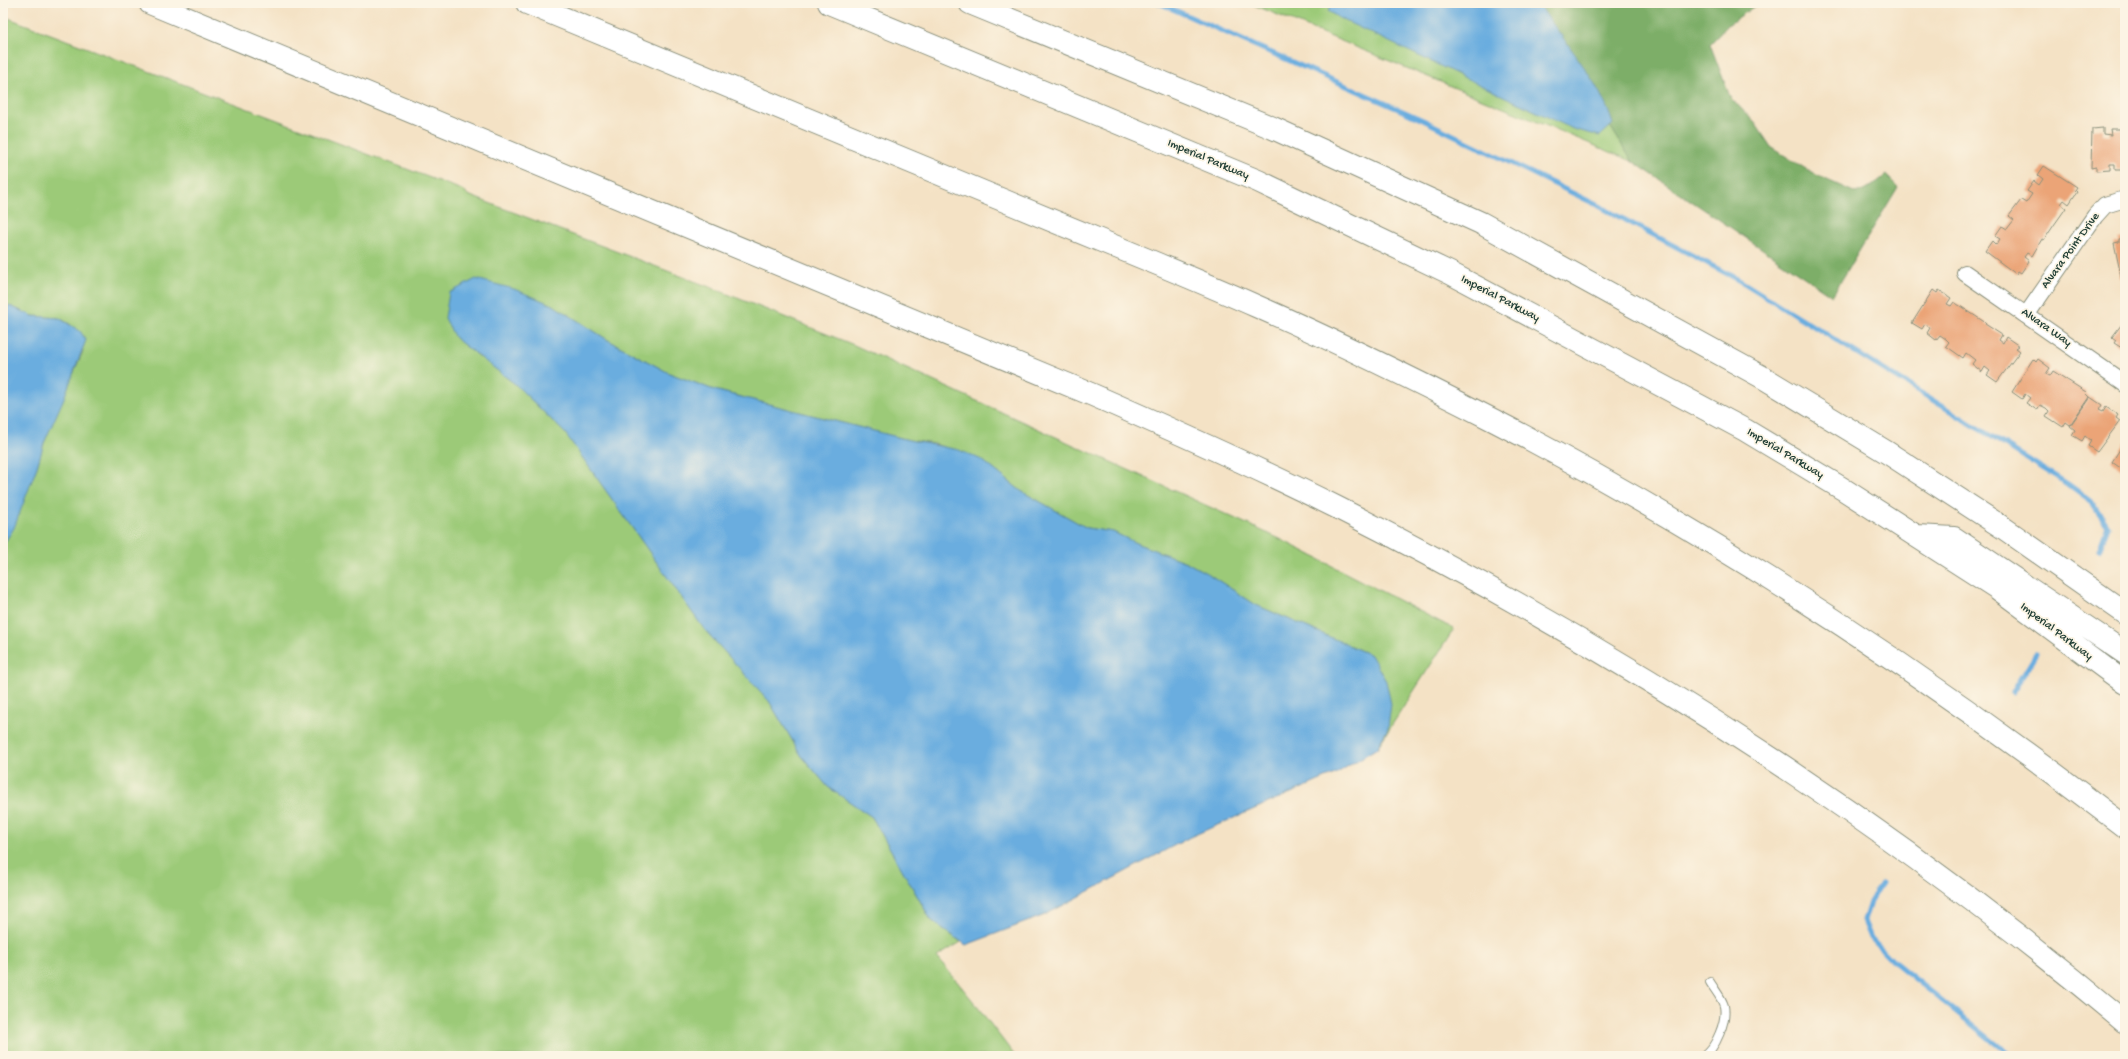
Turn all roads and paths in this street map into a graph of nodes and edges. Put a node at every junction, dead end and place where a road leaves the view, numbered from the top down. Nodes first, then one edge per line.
1 (150, 3) edge
2 (527, 3) edge
3 (829, 3) edge
4 (970, 3) edge
5 (2125, 199) edge
6 (1965, 273) dead end
7 (2026, 314) junction
8 (2125, 384) edge
9 (1916, 536) junction
10 (2125, 613) edge
11 (2125, 653) edge
12 (2125, 684) edge
13 (2125, 827) edge
14 (1710, 982) dead end
15 (2125, 1022) edge
16 (1704, 1056) edge

1 - 15 main road
2 - 13 main road
3 - 9 main road, Imperial Parkway
4 - 10 main road
5 - 7 street, Alvara Point Drive
6 - 7 street, Alvara Way
7 - 8 street, Alvara Way
9 - 11 main road
9 - 12 main road, Imperial Parkway
14 - 16 lane

